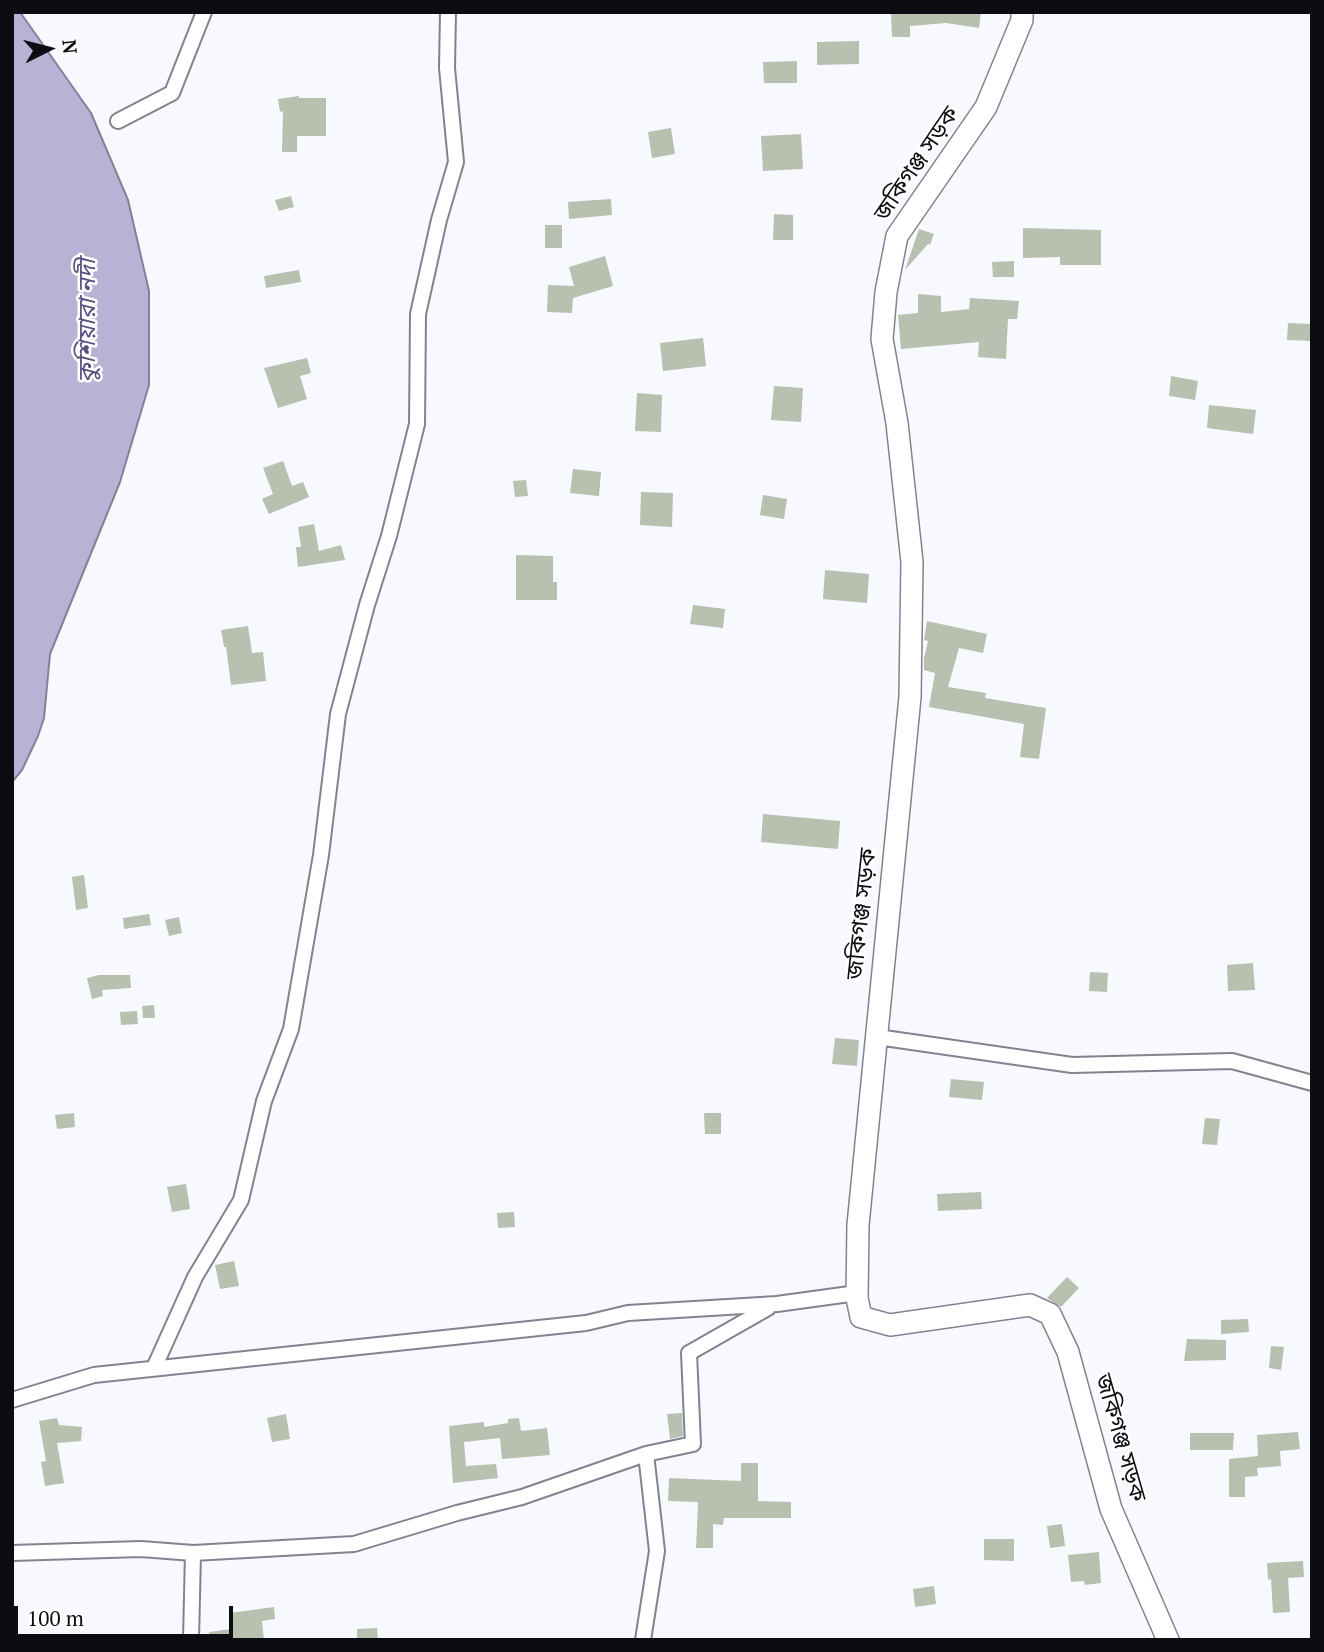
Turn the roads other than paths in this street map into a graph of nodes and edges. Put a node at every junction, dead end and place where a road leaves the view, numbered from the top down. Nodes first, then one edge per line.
1 (204, 12) edge
2 (448, 12) edge
3 (1022, 12) edge
4 (118, 121) dead end
5 (877, 1037) junction
6 (1312, 1083) edge
7 (857, 1296) junction
8 (154, 1368) junction
9 (12, 1400) edge
10 (646, 1454) junction
11 (12, 1553) edge
12 (193, 1553) junction
13 (191, 1640) edge
14 (643, 1640) edge
15 (1168, 1640) edge

1 - 4 street
2 - 8 street
3 - 5 main road, জকিগঞ্জ সড়ক
5 - 6 street
5 - 7 main road, জকিগঞ্জ সড়ক
7 - 8 street
7 - 10 street
7 - 15 main road, জকিগঞ্জ সড়ক
8 - 9 street
10 - 12 street
10 - 14 street
11 - 12 street
12 - 13 street

